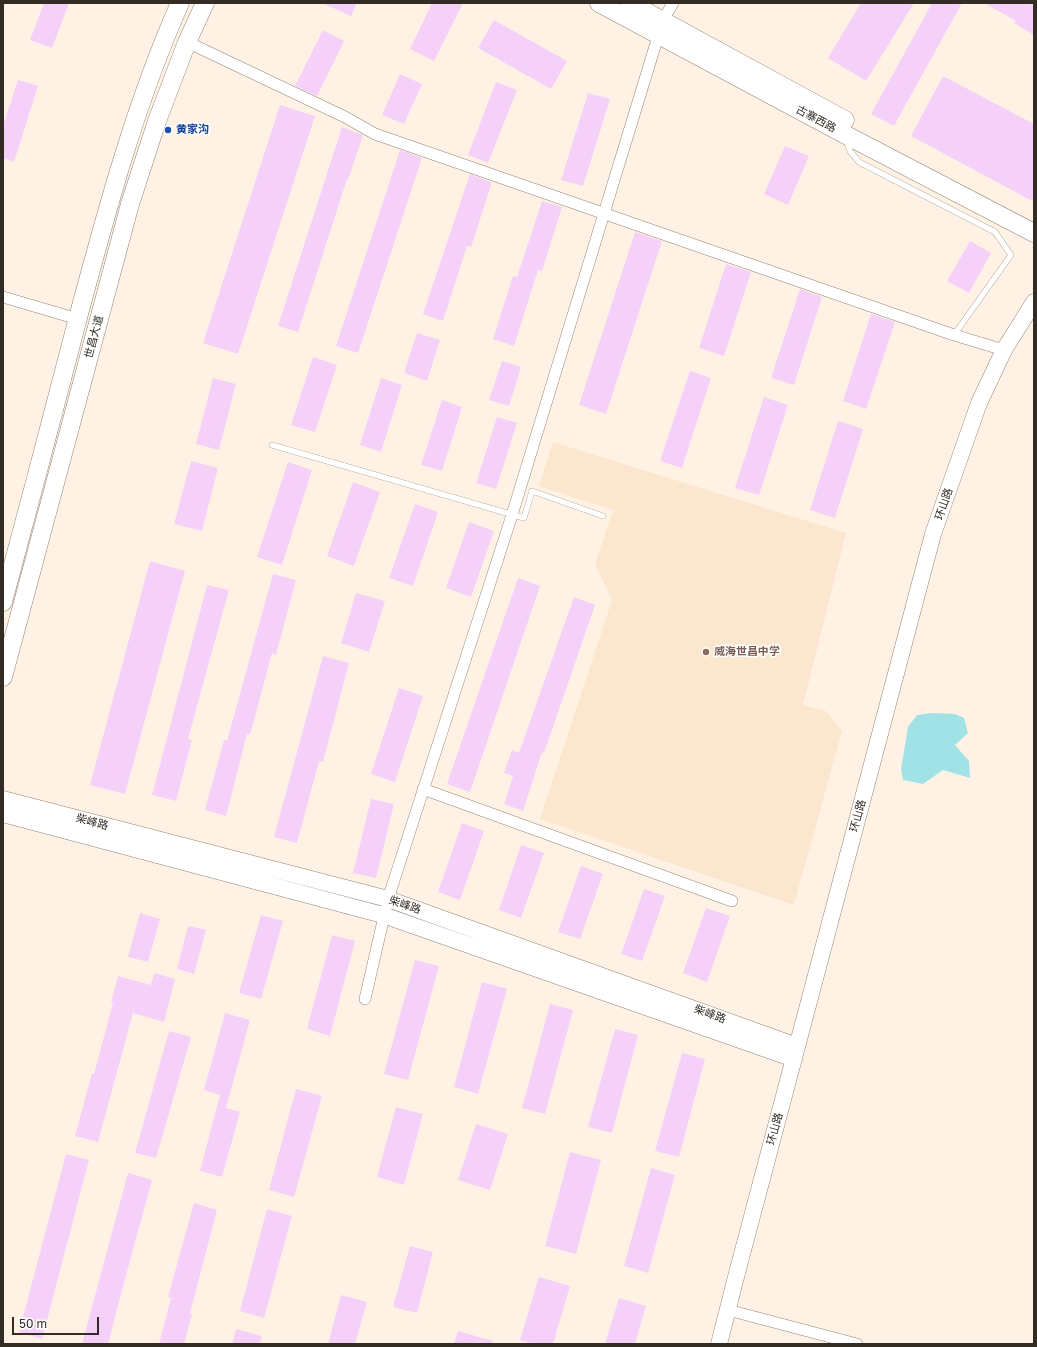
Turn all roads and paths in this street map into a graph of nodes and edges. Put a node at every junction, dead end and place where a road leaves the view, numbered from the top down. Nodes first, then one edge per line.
1 (180, 3) edge
2 (205, 3) edge
3 (599, 3) edge
4 (630, 3) edge
5 (673, 3) edge
6 (661, 28) junction
7 (188, 42) junction
8 (847, 132) junction
9 (603, 213) junction
10 (1034, 222) edge
11 (1034, 233) edge
12 (3, 297) edge
13 (1034, 302) edge
14 (78, 319) junction
15 (954, 335) junction
16 (1004, 350) junction
17 (272, 445) dead end
18 (512, 515) junction
19 (604, 516) dead end
20 (3, 602) edge
21 (3, 677) edge
22 (423, 789) junction
23 (3, 799) edge
24 (3, 814) edge
25 (388, 899) junction
26 (732, 901) dead end
27 (384, 915) junction
28 (365, 999) dead end
29 (796, 1052) junction
30 (728, 1310) junction
31 (719, 1344) edge
32 (857, 1344) edge

1 - 14 main road, 世昌大道
2 - 7 main road, 世昌大道
3 - 6 main road, 古寨西路
4 - 6 main road, 古寨西路
5 - 6 street
6 - 8 main road, 古寨西路
6 - 9 street
6 - 10 main road, 古寨西路
7 - 9 street
7 - 21 main road, 世昌大道
8 - 11 main road, 古寨西路
8 - 15 lane
9 - 15 street
9 - 18 street
12 - 14 street
13 - 16 street, 环山路
14 - 20 main road, 世昌大道
15 - 16 street
16 - 29 street, 环山路
17 - 18 lane
18 - 19 lane
18 - 22 street
22 - 25 street
22 - 26 street
23 - 25 street, 柴峰路
24 - 27 street, 柴峰路
25 - 27 street
25 - 29 street, 柴峰路
27 - 28 street
27 - 29 street, 柴峰路
29 - 30 street, 环山路
30 - 31 street, 环山路
30 - 32 street

